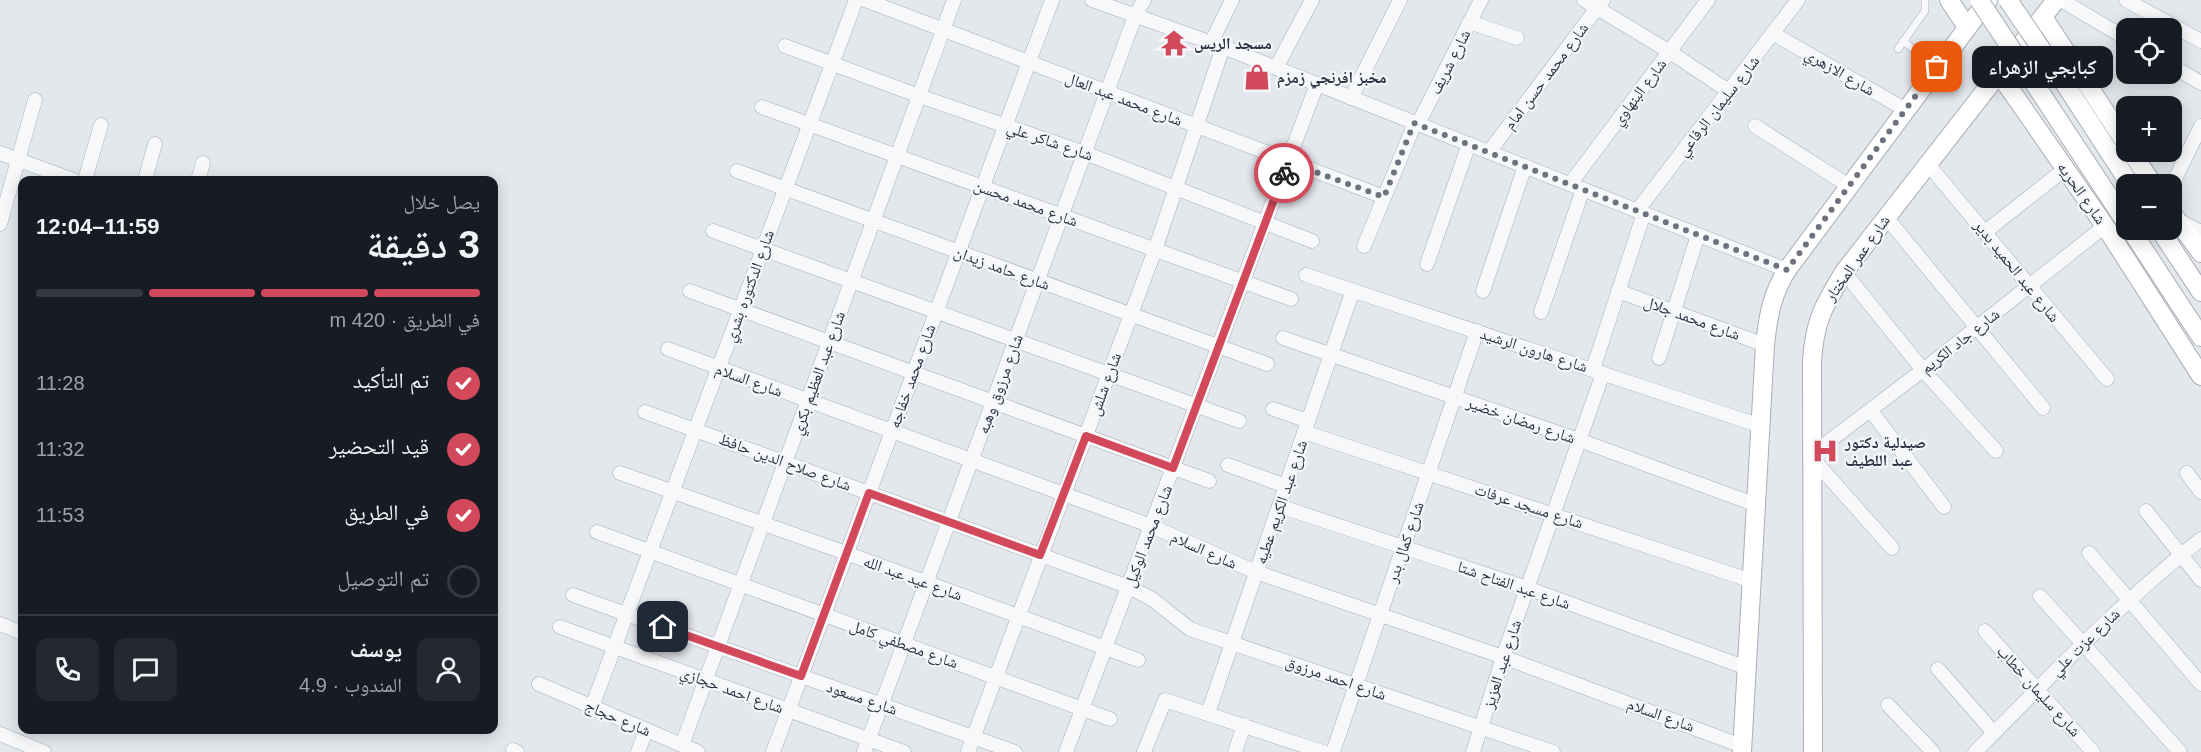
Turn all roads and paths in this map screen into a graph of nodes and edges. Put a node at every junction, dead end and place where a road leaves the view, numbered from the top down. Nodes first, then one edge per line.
1 (954, 0) edge
2 (1052, 0) edge
3 (1092, 0) edge
4 (1144, 0) edge
5 (1232, 0) edge
6 (1312, 0) edge
7 (1400, 0) edge
8 (1481, 0) edge
9 (1584, 0) edge
10 (1708, 0) edge
11 (1798, 0) edge
12 (1925, 0) edge
13 (1949, 0) edge
14 (1979, 0) edge
15 (1988, 0) edge
16 (2008, 0) edge
17 (2056, 0) edge
18 (2061, 0) edge
19 (2126, 0) edge
20 (856, 1) edge
21 (1600, 4) edge
22 (1135, 16) junction
23 (2043, 17) junction
24 (1470, 22) junction
25 (1967, 27) junction
26 (943, 30) junction
27 (2116, 32) edge
28 (1774, 34) junction
29 (1517, 38) dead end
30 (1903, 41) junction
31 (2201, 41) edge
32 (1217, 45) junction
33 (785, 46) dead end
34 (1898, 49) dead end
35 (1670, 52) junction
36 (2066, 52) junction
37 (832, 63) junction
38 (1029, 63) junction
39 (1937, 67) junction
40 (1276, 68) junction
41 (1998, 72) junction
42 (2182, 72) edge
43 (1317, 84) junction
44 (2201, 84) edge
45 (1730, 92) junction
46 (1107, 93) junction
47 (919, 96) junction
48 (1351, 98) junction
49 (2017, 99) junction
50 (35, 100) dead end
51 (762, 107) dead end
52 (1906, 110) junction
53 (810, 124) junction
54 (1416, 124) junction
55 (101, 125) dead end
56 (1005, 125) junction
57 (1755, 126) dead end
58 (2201, 126) edge
59 (1196, 127) junction
60 (2116, 128) edge
61 (155, 144) dead end
62 (1469, 144) junction
63 (2196, 151) edge
64 (1489, 152) junction
65 (0, 153) edge
66 (1085, 153) junction
67 (897, 156) junction
68 (18, 160) junction
69 (1288, 162) junction
70 (203, 163) dead end
71 (1928, 163) junction
72 (1525, 166) junction
73 (2065, 169) junction
74 (737, 171) dead end
75 (2123, 174) edge
76 (2180, 174) edge
77 (63, 176) edge
78 (86, 176) edge
79 (146, 176) edge
80 (199, 176) edge
81 (1570, 184) junction
82 (1849, 186) junction
83 (982, 187) junction
84 (786, 189) junction
85 (1175, 189) junction
86 (1583, 189) junction
87 (1384, 197) junction
88 (2116, 207) edge
89 (1640, 212) junction
90 (1062, 216) junction
91 (1887, 217) junction
92 (873, 221) junction
93 (2182, 221) edge
94 (1265, 223) junction
95 (0, 224) edge
96 (2105, 226) junction
97 (2182, 227) edge
98 (714, 231) dead end
99 (1985, 231) junction
100 (2201, 232) edge
101 (1698, 235) junction
102 (2138, 240) edge
103 (2167, 240) edge
104 (1312, 241) dead end
105 (1364, 246) dead end
106 (763, 249) junction
107 (1155, 250) junction
108 (958, 252) junction
109 (2201, 253) edge
110 (1427, 264) dead end
111 (1787, 270) junction
112 (1844, 272) junction
113 (1306, 275) dead end
114 (851, 281) junction
115 (1038, 281) junction
116 (1243, 281) junction
117 (2028, 285) junction
118 (690, 291) dead end
119 (1353, 291) junction
120 (1483, 291) dead end
121 (1618, 291) junction
122 (2201, 292) edge
123 (1291, 299) dead end
124 (741, 310) junction
125 (1674, 311) junction
126 (936, 312) junction
127 (1541, 312) dead end
128 (1130, 314) junction
129 (1978, 327) junction
130 (1477, 331) junction
131 (2201, 337) edge
132 (1283, 338) dead end
133 (1016, 340) junction
134 (829, 342) junction
135 (1765, 345) junction
136 (1219, 347) junction
137 (668, 349) dead end
138 (1331, 354) junction
139 (1659, 358) dead end
140 (1267, 364) dead end
141 (718, 369) junction
142 (1923, 370) junction
143 (1598, 371) junction
144 (913, 373) junction
145 (1108, 374) junction
146 (2201, 376) edge
147 (2106, 379) dead end
148 (1454, 398) junction
149 (808, 401) junction
150 (993, 402) junction
151 (1197, 406) junction
152 (2043, 408) dead end
153 (1273, 409) dead end
154 (1870, 411) junction
155 (645, 412) dead end
156 (1239, 421) dead end
157 (1306, 426) junction
158 (1761, 426) junction
159 (696, 430) junction
160 (891, 432) junction
161 (1086, 436) junction
162 (1579, 440) junction
163 (1996, 451) dead end
164 (1812, 456) junction
165 (972, 459) junction
166 (785, 463) junction
167 (1228, 465) dead end
168 (1173, 468) junction
169 (1428, 472) junction
170 (620, 473) dead end
171 (2187, 473) dead end
172 (1209, 481) dead end
173 (1286, 486) junction
174 (672, 492) junction
175 (2201, 492) edge
176 (869, 493) junction
177 (1065, 494) junction
178 (1757, 505) junction
179 (1279, 506) junction
180 (1944, 507) dead end
181 (2146, 511) dead end
182 (1554, 514) junction
183 (949, 522) junction
184 (763, 523) junction
185 (1151, 526) junction
186 (597, 532) dead end
187 (2201, 539) edge
188 (1403, 547) junction
189 (1892, 548) dead end
190 (650, 552) junction
191 (846, 553) junction
192 (2089, 553) dead end
193 (1040, 555) junction
194 (2181, 555) junction
195 (1256, 572) junction
196 (2201, 580) edge
197 (1752, 581) junction
198 (926, 583) junction
199 (741, 585) junction
200 (1129, 587) junction
201 (1527, 588) junction
202 (573, 595) dead end
203 (2040, 596) dead end
204 (2129, 600) junction
205 (627, 614) junction
206 (823, 615) junction
207 (1380, 615) junction
208 (1017, 616) junction
209 (0, 624) edge
210 (560, 627) dead end
211 (18, 631) edge
212 (1985, 631) dead end
213 (1232, 643) junction
214 (2082, 643) junction
215 (904, 644) junction
216 (615, 647) junction
217 (718, 647) junction
218 (1105, 649) junction
219 (1503, 657) junction
220 (1138, 660) dead end
221 (1747, 668) junction
222 (1938, 669) dead end
223 (801, 676) junction
224 (995, 677) junction
225 (706, 680) junction
226 (539, 684) dead end
227 (1356, 684) junction
228 (2201, 684) edge
229 (2037, 689) junction
230 (881, 705) junction
231 (1888, 705) dead end
232 (592, 707) junction
233 (1082, 709) junction
234 (788, 710) junction
235 (1208, 713) junction
236 (1110, 719) dead end
237 (1244, 725) junction
238 (1482, 726) junction
239 (646, 730) junction
240 (1994, 733) junction
241 (0, 734) edge
242 (27, 734) edge
243 (973, 737) junction
244 (24, 744) junction
245 (682, 745) junction
246 (866, 746) edge
247 (1744, 750) edge
248 (44, 752) edge
249 (638, 752) edge
250 (698, 752) edge
251 (772, 752) edge
252 (904, 752) edge
253 (968, 752) edge
254 (1015, 752) edge
255 (1066, 752) edge
256 (1144, 752) edge
257 (1235, 752) edge
258 (1323, 752) edge
259 (1334, 752) edge
260 (1473, 752) edge
261 (1553, 752) edge
262 (1813, 752) edge
263 (1933, 752) edge
264 (1975, 752) edge
265 (2093, 752) edge
266 (2180, 752) edge

1 - 26 street, شارع عبد العظيم بكري
2 - 38 street, شارع محمد خفاجه
3 - 22 street
4 - 22 street, شارع مرزوق وهبه
5 - 32 street, شارع شلش
6 - 40 street
7 - 48 street
8 - 24 street, شارع شريف
9 - 21 street
10 - 35 street, شارع البنهاوي
11 - 28 street, شارع سليمان الرفاعي
12 - 30 lane
13 - 25 main road
14 - 88 main road, bridge
15 - 25 main road
16 - 75 main road, bridge
17 - 23 main road, شارع عمر المختار
18 - 27 street
19 - 31 street
20 - 26 street, شارع محمد عبد العال
20 - 37 street, شارع الدكتوره بشري
21 - 35 street
21 - 64 street, شارع محمد حسن امام
22 - 32 street
22 - 46 street, شارع مرزوق وهبه
23 - 36 main road
23 - 41 main road, شارع عمر المختار
24 - 29 street
24 - 54 street, شارع شريف
25 - 39 main road
26 - 38 street, شارع محمد عبد العال
26 - 47 street, شارع عبد العظيم بكري
28 - 45 street, شارع سليمان الرفاعي
28 - 52 street, شارع الازهري
30 - 34 lane
30 - 39 lane
32 - 40 street
32 - 59 street, شارع شلش
33 - 37 street, شارع شاكر علي
35 - 45 street
35 - 81 street, شارع البنهاوي
36 - 49 main road
36 - 60 main road
37 - 47 street, شارع شاكر علي
37 - 53 street, شارع الدكتوره بشري
38 - 46 street, شارع محمد عبد العال
38 - 56 street, شارع محمد خفاجه
39 - 52 main road
40 - 43 street
41 - 49 main road, شارع الحريه
41 - 71 main road, شارع عمر المختار
42 - 44 street
43 - 48 street
43 - 69 street, شارع محمد الوكيل
45 - 89 street, شارع سليمان الرفاعي
46 - 59 street, شارع محمد عبد العال
46 - 66 street, شارع مرزوق وهبه
47 - 56 street, شارع شاكر علي
47 - 67 street, شارع عبد العظيم بكري
48 - 54 street
49 - 73 main road, شارع الحريه
50 - 68 street
51 - 53 street, شارع محمد محسن
52 - 82 main road
53 - 67 street, شارع محمد محسن
53 - 84 street, شارع الدكتوره بشري
54 - 62 street
54 - 87 street, شارع شريف
55 - 78 street
56 - 66 street, شارع شاكر علي
56 - 83 street, شارع محمد خفاجه
57 - 82 street
58 - 63 street
59 - 69 street, شارع محمد عبد العال
59 - 85 street, شارع شلش
61 - 79 street
62 - 64 street
62 - 110 street
63 - 76 street
64 - 72 street
65 - 68 street
66 - 85 street, شارع شاكر علي
66 - 90 street, شارع مرزوق وهبه
67 - 83 street, شارع محمد محسن
67 - 92 street, شارع عبد العظيم بكري
68 - 77 street
68 - 95 street
69 - 87 street, شارع محمد عبد العال
69 - 94 street, شارع محمد الوكيل
70 - 80 street
71 - 91 main road, شارع عمر المختار
71 - 99 street, شارع عبد الحميد بدير
72 - 81 street
72 - 120 street
73 - 96 main road, شارع الحريه
73 - 99 street
74 - 84 street, شارع حامد زيدان
81 - 86 street
82 - 111 main road
83 - 90 street, شارع محمد محسن
83 - 108 street, شارع محمد خفاجه
84 - 92 street, شارع حامد زيدان
84 - 106 street, شارع الدكتوره بشري
85 - 94 street, شارع شاكر علي
85 - 107 street, شارع شلش
86 - 89 street
86 - 127 street
87 - 105 street, شارع شريف
89 - 101 street
89 - 121 street, شارع سليمان الرفاعي
90 - 107 street, شارع محمد محسن
90 - 115 street, شارع مرزوق وهبه
91 - 112 main road, شارع عمر المختار
91 - 129 street
92 - 108 street, شارع حامد زيدان
92 - 114 street, شارع عبد العظيم بكري
93 - 100 street
94 - 104 street, شارع شاكر علي
94 - 116 street, شارع محمد الوكيل
96 - 117 street, شارع جاد الكريم
96 - 146 main road, شارع الحريه
97 - 109 main road
98 - 106 street
99 - 117 street, شارع عبد الحميد بدير
101 - 111 street
101 - 125 street
102 - 131 main road
103 - 122 main road
106 - 114 street
106 - 124 street, شارع الدكتوره بشري
107 - 116 street, شارع محمد محسن
107 - 128 street, شارع شلش
108 - 115 street, شارع حامد زيدان
108 - 126 street, شارع محمد خفاجه
111 - 135 main road
112 - 142 street
112 - 164 main road, شارع عمر المختار
113 - 119 street, شارع هارون الرشيد
114 - 126 street
114 - 134 street, شارع عبد العظيم بكري
115 - 128 street, شارع حامد زيدان
115 - 133 street, شارع مرزوق وهبه
116 - 123 street, شارع محمد محسن
116 - 136 street, شارع محمد الوكيل
117 - 129 street, شارع جاد الكريم
117 - 147 street, شارع عبد الحميد بدير
118 - 124 street
119 - 130 street, شارع هارون الرشيد
119 - 138 street, شارع عبد الكريم عطيه
121 - 125 street, شارع محمد جلال
121 - 143 street, شارع عبد العزيز
124 - 134 street
124 - 141 street, شارع الدكتوره بشري
125 - 135 street, شارع محمد جلال
125 - 139 street
126 - 133 street
126 - 144 street, شارع محمد خفاجه
128 - 136 street, شارع حامد زيدان
128 - 145 street, شارع شلش
129 - 142 street, شارع جاد الكريم
129 - 152 street
130 - 143 street, شارع هارون الرشيد
130 - 148 street, شارع كمال بدر
132 - 138 street, شارع رمضان خضير
133 - 145 street
133 - 150 street, شارع مرزوق وهبه
134 - 144 street
134 - 149 street, شارع عبد العظيم بكري
135 - 158 main road
136 - 140 street, شارع حامد زيدان
136 - 151 street, شارع محمد الوكيل
137 - 141 street, شارع السلام
138 - 148 street, شارع رمضان خضير
138 - 157 street, شارع عبد الكريم عطيه
141 - 149 street, شارع السلام
141 - 159 street, شارع الدكتوره بشري
142 - 154 street, شارع جاد الكريم
142 - 163 street
143 - 158 street, شارع هارون الرشيد
143 - 162 street, شارع عبد العزيز
144 - 150 street
144 - 160 street, شارع محمد خفاجه
145 - 151 street
145 - 161 street, شارع شلش
148 - 162 street, شارع رمضان خضير
148 - 169 street, شارع كمال بدر
149 - 160 street, شارع السلام
149 - 166 street, شارع عبد العظيم بكري
150 - 161 street
150 - 165 street, شارع مرزوق وهبه
151 - 156 street
151 - 168 street, شارع محمد الوكيل
153 - 157 street, شارع مسجد عرفات
154 - 164 street, شارع جاد الكريم
154 - 180 street
155 - 159 street, شارع صلاح الدين حافظ
157 - 169 street, شارع مسجد عرفات
157 - 173 street, شارع عبد الكريم عطيه
158 - 178 main road
159 - 166 street, شارع صلاح الدين حافظ
159 - 174 street, شارع الدكتوره بشري
160 - 165 street, شارع السلام
160 - 176 street, شارع محمد خفاجه
161 - 168 street
161 - 177 street, شارع شلش
162 - 178 street, شارع رمضان خضير
162 - 182 street, شارع عبد العزيز
164 - 189 street
164 - 262 main road, شارع عمر المختار
165 - 177 street, شارع السلام
165 - 183 street, شارع مرزوق وهبه
166 - 176 street, شارع صلاح الدين حافظ
166 - 184 street, شارع عبد العظيم بكري
167 - 173 street
168 - 172 street
168 - 185 street, شارع محمد الوكيل
169 - 182 street, شارع مسجد عرفات
169 - 188 street, شارع كمال بدر
170 - 174 street, شارع عيد عبد الله
171 - 175 street
173 - 179 street, شارع عبد الكريم عطيه
174 - 184 street, شارع عيد عبد الله
174 - 190 street, شارع الدكتوره بشري
176 - 183 street, شارع صلاح الدين حافظ
176 - 191 street, شارع محمد خفاجه
177 - 185 street, شارع السلام
177 - 193 street, شارع شلش
178 - 197 main road
179 - 188 street, شارع عبد الفتاح شتا
179 - 195 street, شارع عبد الكريم عطيه
181 - 194 street
182 - 197 street, شارع مسجد عرفات
182 - 201 street, شارع عبد العزيز
183 - 193 street, شارع صلاح الدين حافظ
183 - 198 street, شارع مرزوق وهبه
184 - 191 street, شارع عيد عبد الله
184 - 199 street, شارع عبد العظيم بكري
185 - 195 street, شارع السلام
185 - 200 street, شارع محمد الوكيل
186 - 190 street, شارع مصطفي كامل
187 - 194 street, شارع عزت علي
188 - 201 street, شارع عبد الفتاح شتا
188 - 207 street, شارع كمال بدر
190 - 199 street, شارع مصطفي كامل
190 - 205 street, شارع الدكتوره بشري
191 - 198 street, شارع عيد عبد الله
191 - 206 street, شارع محمد خفاجه
192 - 204 street
193 - 200 street, شارع صلاح الدين حافظ
193 - 208 street, شارع شلش
194 - 196 street
194 - 204 street, شارع عزت علي
195 - 207 street, شارع السلام
195 - 213 street, شارع عبد الكريم عطيه
197 - 221 main road
198 - 208 street, شارع عيد عبد الله
198 - 215 street, شارع مرزوق وهبه
199 - 206 street, شارع مصطفي كامل
199 - 217 street, شارع عبد العظيم بكري
200 - 213 street, شارع احمد مرزوق
200 - 218 street, شارع محمد الوكيل
201 - 219 street, شارع عبد العزيز
201 - 221 street, شارع عبد الفتاح شتا
202 - 205 street, شارع مسعود
203 - 214 street
204 - 214 street, شارع عزت علي
204 - 228 street
205 - 216 street, شارع الدكتوره بشري
205 - 217 street, شارع مسعود
206 - 215 street, شارع مصطفي كامل
206 - 223 street, شارع محمد خفاجه
207 - 219 street, شارع السلام
207 - 227 street, شارع كمال بدر
208 - 218 street, شارع عيد عبد الله
208 - 224 street, شارع شلش
209 - 211 street
210 - 216 street, شارع احمد حجازي
212 - 229 street, شارع سليمان خطاب
213 - 227 street, شارع احمد مرزوق
213 - 235 street, شارع عبد الكريم عطيه
214 - 229 street, شارع عزت علي
214 - 266 street
215 - 224 street, شارع مصطفي كامل
215 - 230 street, شارع مرزوق وهبه
216 - 225 street, شارع احمد حجازي
216 - 232 street, شارع الدكتوره بشري
217 - 223 street, شارع مسعود
217 - 225 street, شارع عبد العظيم بكري
218 - 220 street, شارع عيد عبد الله
218 - 233 street, شارع محمد الوكيل
219 - 238 street, شارع عبد العزيز
219 - 247 street, شارع السلام
221 - 247 main road
222 - 240 street
223 - 230 street, شارع مسعود
223 - 234 street, شارع محمد خفاجه
224 - 233 street, شارع مصطفي كامل
224 - 243 street, شارع شلش
225 - 234 street, شارع احمد حجازي
225 - 245 street, شارع عبد العظيم بكري
226 - 232 street, شارع حجاج
227 - 238 street, شارع احمد مرزوق
227 - 259 street, شارع كمال بدر
229 - 240 street, شارع عزت علي
229 - 265 street, شارع سليمان خطاب
230 - 243 street, شارع مسعود
230 - 246 street, شارع مرزوق وهبه
231 - 263 street
232 - 239 street, شارع حجاج
233 - 236 street, شارع مصطفي كامل
233 - 255 street, شارع محمد الوكيل
234 - 246 street, شارع احمد حجازي
234 - 251 street, شارع محمد خفاجه
235 - 237 street
235 - 256 street
237 - 257 street
237 - 258 street
238 - 260 street, شارع عبد العزيز
238 - 261 street, شارع احمد مرزوق
239 - 245 street, شارع حجاج
239 - 249 street
240 - 264 street, شارع عزت علي
241 - 244 street
242 - 244 street
243 - 253 street, شارع شلش
243 - 254 street, شارع مسعود
244 - 248 street
245 - 250 street, شارع حجاج
246 - 252 street, شارع احمد حجازي

